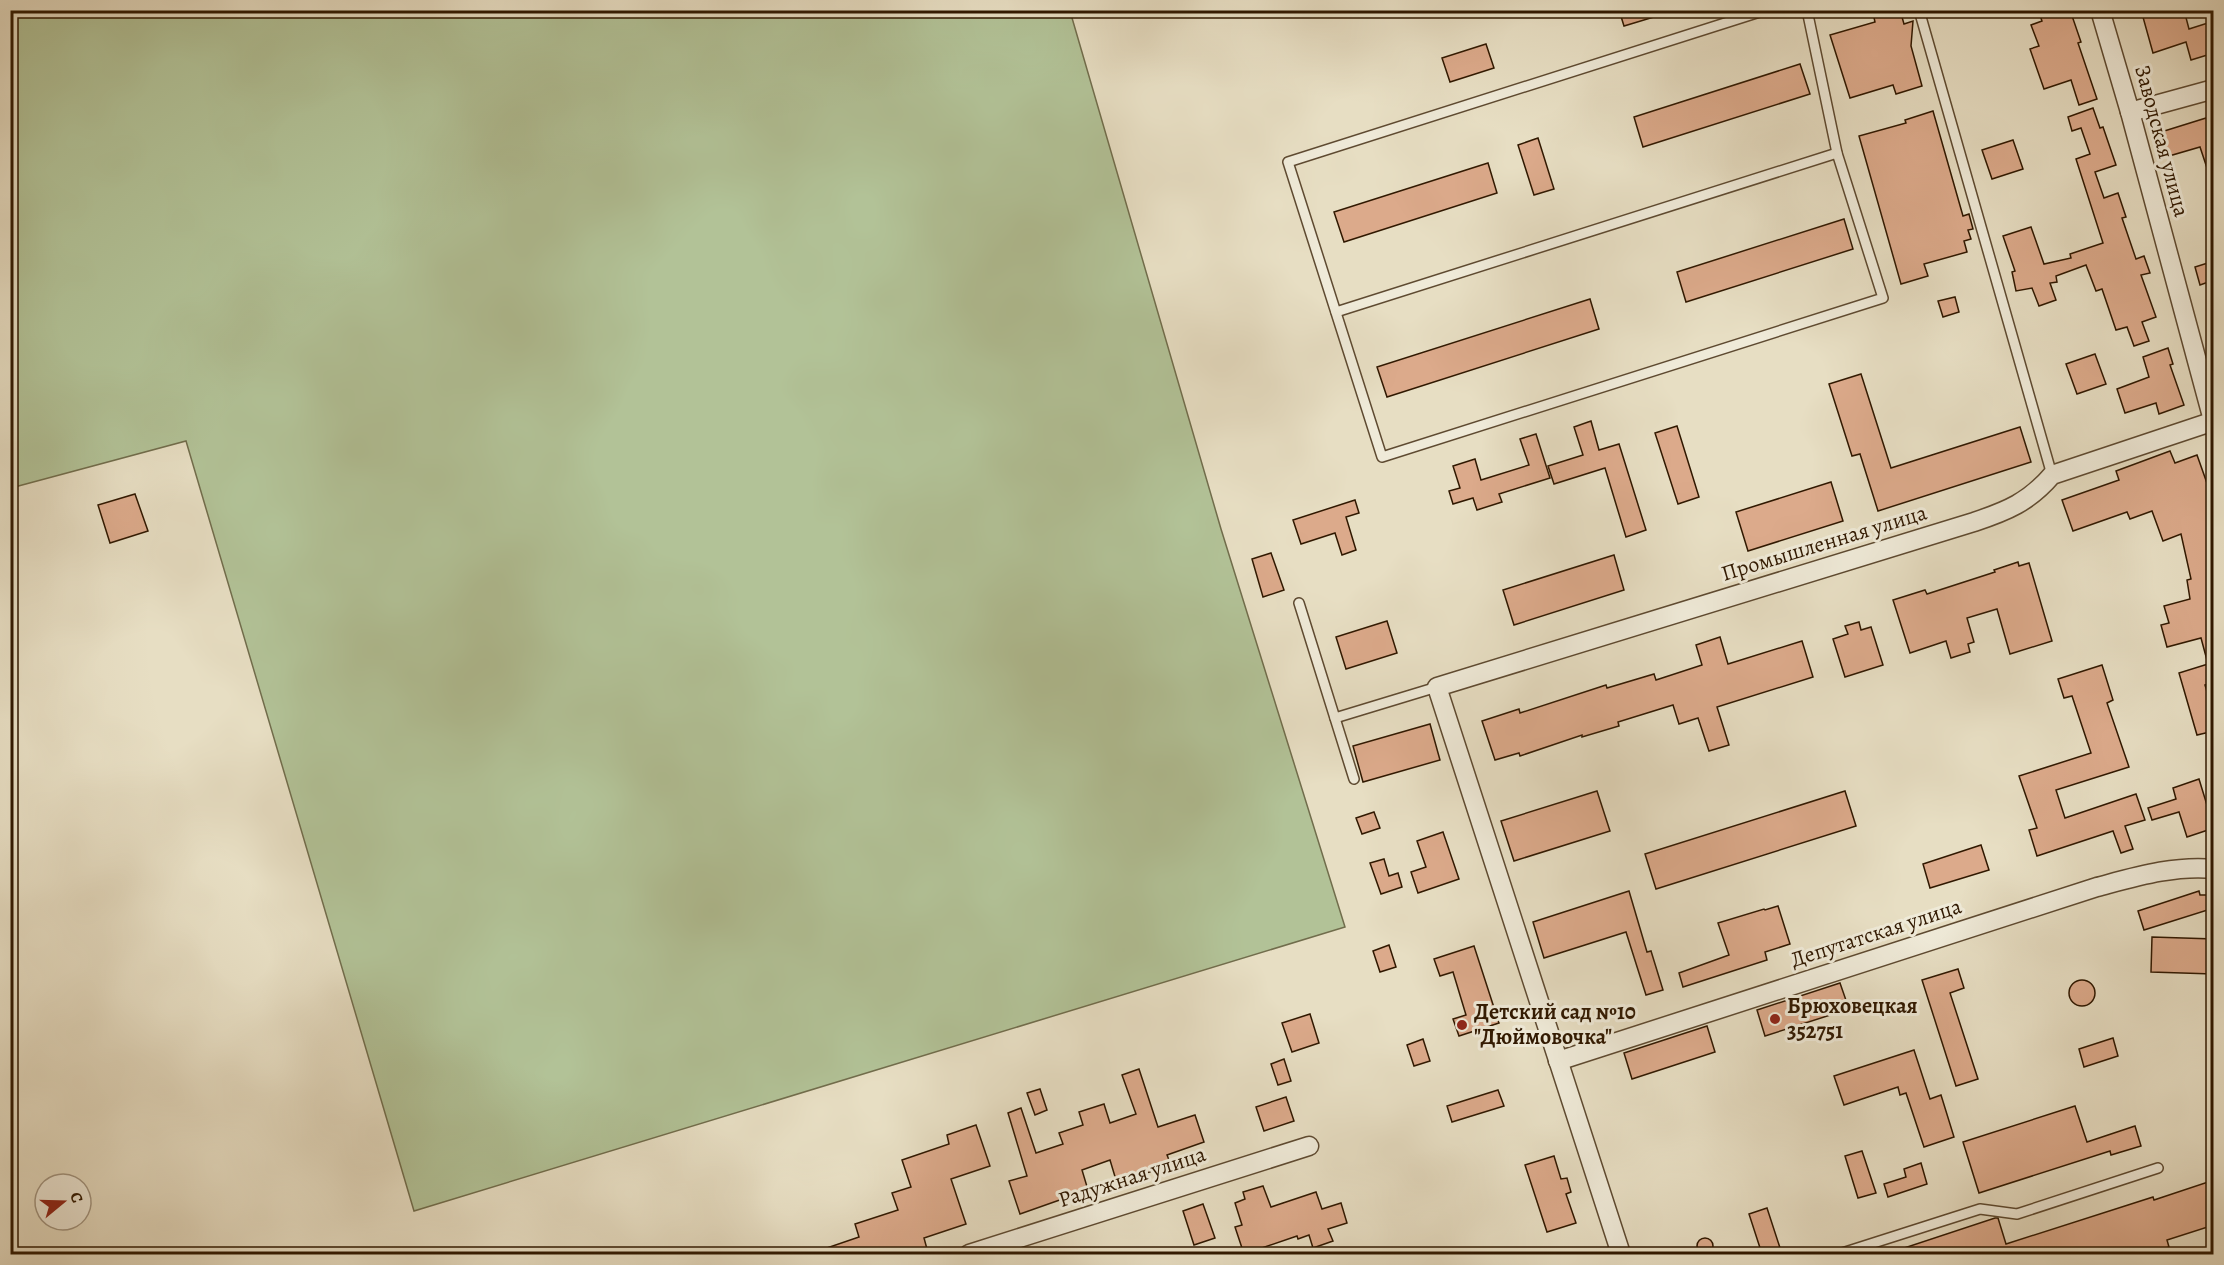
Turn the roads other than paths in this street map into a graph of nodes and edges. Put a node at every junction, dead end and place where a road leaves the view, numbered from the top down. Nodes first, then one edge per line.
1 (1766, 10) edge
2 (1807, 10) edge
3 (1919, 10) edge
4 (2100, 10) edge
5 (2214, 89) edge
6 (2130, 112) junction
7 (1837, 153) junction
8 (1336, 312) junction
9 (2213, 422) edge
10 (2052, 475) junction
11 (1299, 603) dead end
12 (1437, 687) junction
13 (1335, 718) junction
14 (1354, 779) dead end
15 (2214, 869) edge
16 (1558, 1061) junction
17 (1309, 1146) dead end
18 (2158, 1168) dead end
19 (969, 1254) edge
20 (1620, 1254) edge
21 (1839, 1254) edge

1 - 8 lane
2 - 7 lane
3 - 10 lane
4 - 6 street, Заводская улица
5 - 6 street
6 - 9 street, Заводская улица
7 - 8 lane
7 - 8 lane
9 - 10 street, Промышленная улица
10 - 12 street, Промышленная улица
11 - 13 lane
12 - 13 lane
12 - 16 street
13 - 14 lane
15 - 16 street, Депутатская улица
16 - 20 street
17 - 19 street, Радужная улица
18 - 21 lane

